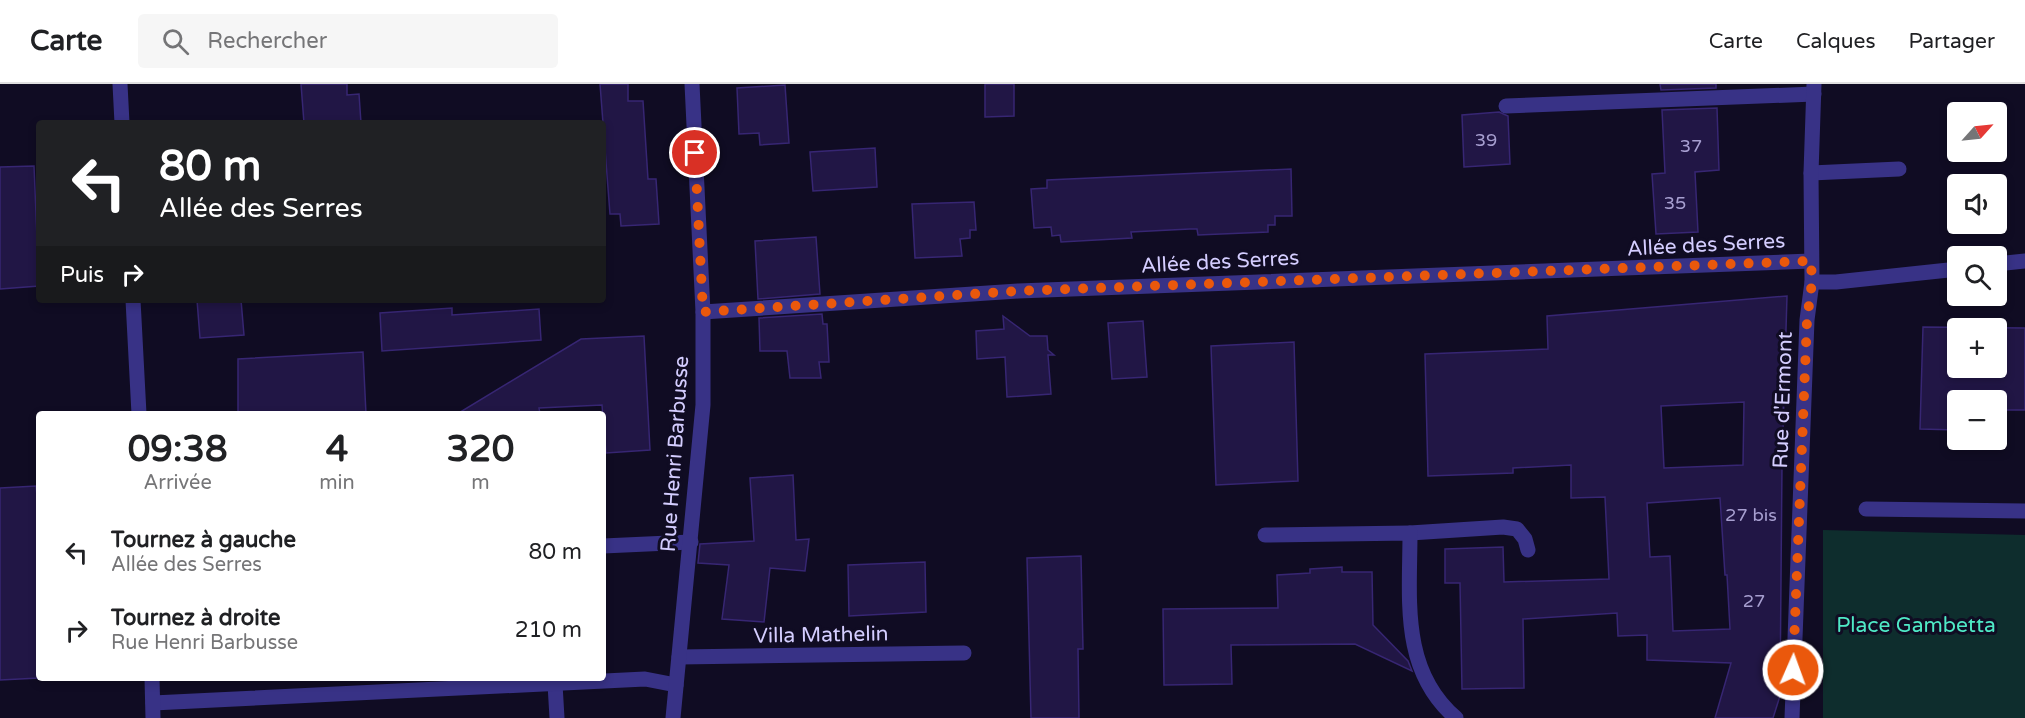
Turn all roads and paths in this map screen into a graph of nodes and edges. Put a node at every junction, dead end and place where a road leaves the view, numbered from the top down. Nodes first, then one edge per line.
1 (120, 84) edge
2 (692, 84) edge
3 (1814, 89) edge
4 (1506, 106) dead end
5 (122, 120) edge
6 (1899, 169) dead end
7 (1811, 173) junction
8 (1811, 261) junction
9 (2025, 261) edge
10 (2007, 263) edge
11 (1947, 269) edge
12 (1812, 282) junction
13 (132, 303) edge
14 (703, 312) junction
15 (139, 411) edge
16 (1866, 509) dead end
17 (2025, 511) edge
18 (1410, 533) junction
19 (1264, 535) dead end
20 (691, 542) junction
21 (606, 546) edge
22 (1528, 550) dead end
23 (964, 653) dead end
24 (679, 657) junction
25 (152, 681) edge
26 (555, 684) junction
27 (676, 685) junction
28 (153, 711) edge
29 (557, 718) edge
30 (673, 718) edge
31 (1456, 718) edge
32 (1792, 718) edge

1 - 5 street
2 - 14 street, Rue Henri Barbusse
3 - 4 street
3 - 7 street, Rue d'Ermont
6 - 7 street
7 - 8 street, Rue d'Ermont
8 - 12 street, Rue d'Ermont
8 - 14 street, Allée des Serres
9 - 10 street
11 - 12 street
12 - 32 street, Rue d'Ermont
13 - 15 street
14 - 20 street, Rue Henri Barbusse
16 - 17 street
18 - 19 street
18 - 22 street
18 - 31 street
20 - 21 street
20 - 24 street, Rue Henri Barbusse
23 - 24 street, Villa Mathelin
24 - 27 street, Rue Henri Barbusse
25 - 28 street
26 - 27 street
26 - 28 street
26 - 29 street
27 - 30 street, Rue Henri Barbusse

